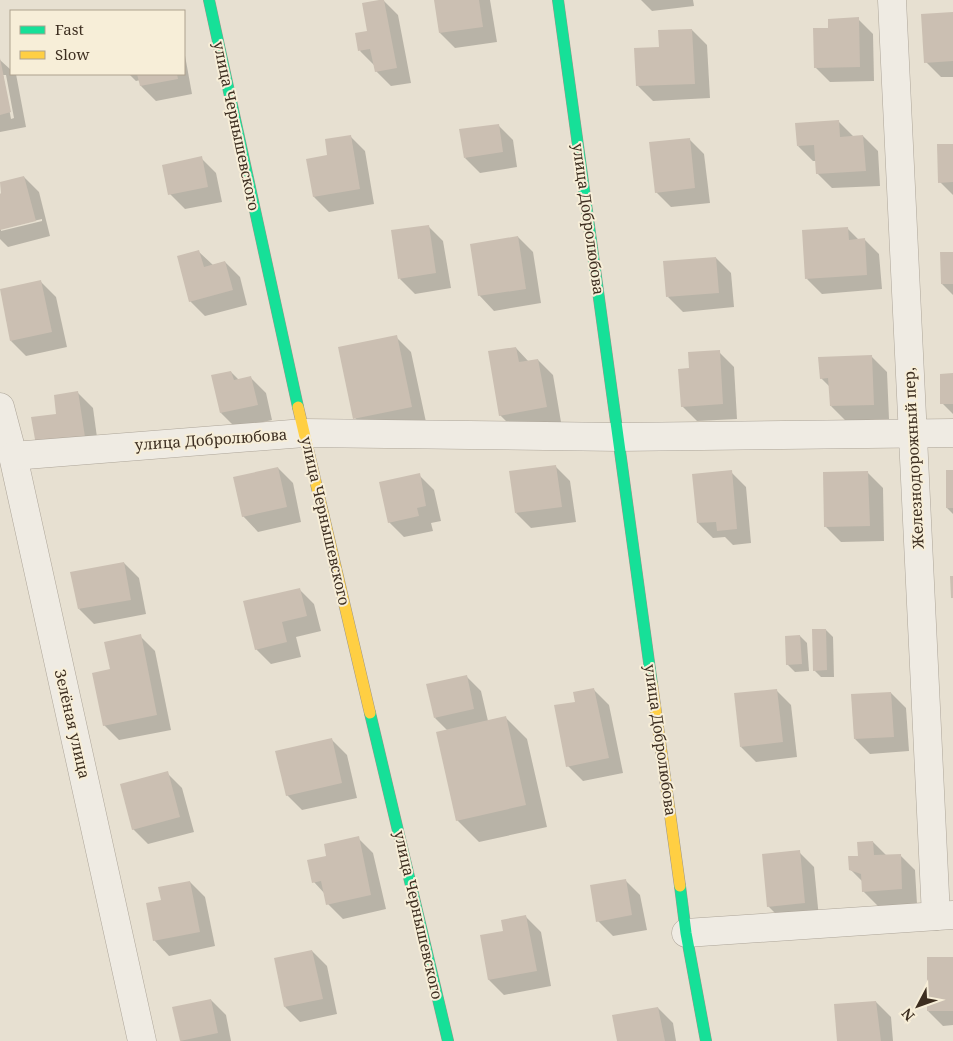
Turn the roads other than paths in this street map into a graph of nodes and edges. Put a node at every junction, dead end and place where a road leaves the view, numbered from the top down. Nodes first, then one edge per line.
1 (209, 0) edge
2 (558, 0) edge
3 (892, 0) edge
4 (0, 407) edge
5 (304, 433) junction
6 (953, 433) edge
7 (913, 434) junction
8 (619, 437) junction
9 (12, 456) junction
10 (944, 915) edge
11 (686, 934) junction
12 (142, 1041) edge
13 (448, 1041) edge
14 (706, 1041) edge

1 - 5 street, улица Чернышевского
2 - 8 street, улица Добролюбова
3 - 7 street, Железнодорожный пер,
4 - 9 street, Зелёная улица
5 - 8 street, улица Добролюбова
5 - 9 street, улица Добролюбова
5 - 13 street, улица Чернышевского
6 - 7 street, улица Добролюбова
7 - 8 street, улица Добролюбова
7 - 10 street, Железнодорожный пер,
8 - 11 street, улица Добролюбова
9 - 12 street, Зелёная улица
10 - 11 street
11 - 14 street, улица Добролюбова

